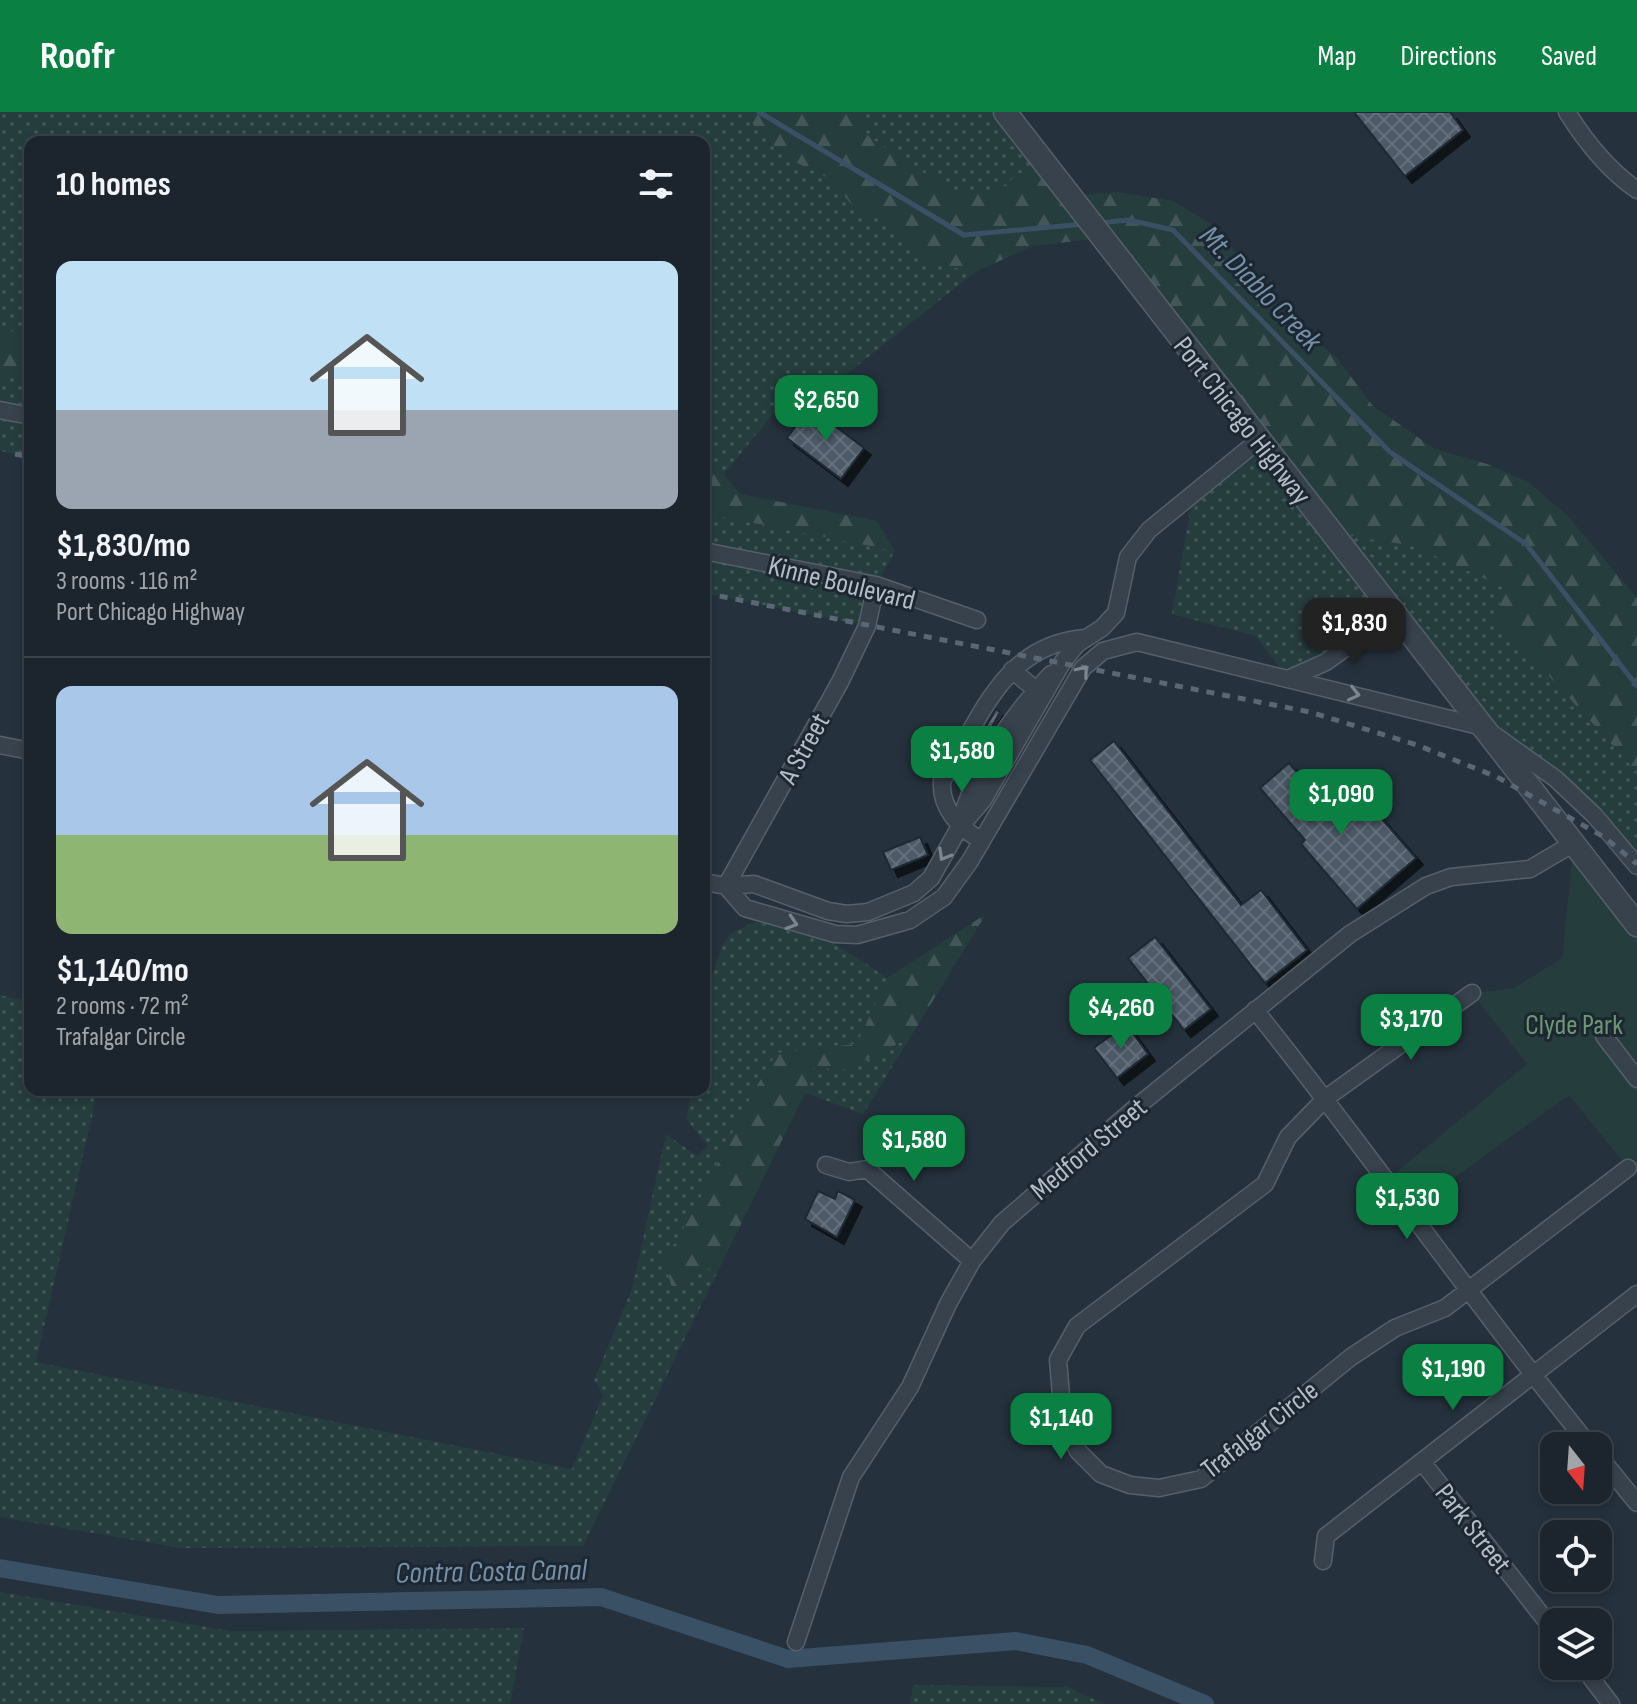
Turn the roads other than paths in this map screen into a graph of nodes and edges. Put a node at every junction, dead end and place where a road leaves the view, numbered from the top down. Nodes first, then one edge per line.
1 (1005, 112) edge
2 (1567, 112) edge
3 (1637, 190) edge
4 (0, 410) edge
5 (24, 415) edge
6 (1259, 440) junction
7 (710, 552) edge
8 (876, 585) junction
9 (1395, 612) junction
10 (977, 620) dead end
11 (1088, 638) junction
12 (1012, 670) junction
13 (1288, 679) junction
14 (1051, 690) junction
15 (1483, 727) junction
16 (0, 745) edge
17 (24, 750) edge
18 (959, 828) junction
19 (981, 840) junction
20 (1574, 843) junction
21 (1637, 866) edge
22 (710, 883) edge
23 (726, 886) junction
24 (1637, 925) edge
25 (1472, 993) dead end
26 (1255, 1010) junction
27 (1604, 1036) dead end
28 (1637, 1079) edge
29 (1326, 1098) junction
30 (826, 1165) dead end
31 (1628, 1168) dead end
32 (972, 1261) junction
33 (1470, 1289) junction
34 (1637, 1294) edge
35 (1531, 1374) junction
36 (1579, 1432) edge
37 (1423, 1463) junction
38 (1612, 1472) edge
39 (1637, 1503) edge
40 (1323, 1561) dead end
41 (1540, 1613) edge
42 (796, 1642) dead end
43 (1593, 1680) edge
44 (1611, 1704) edge

1 - 6 street, Port Chicago Highway
2 - 3 street
4 - 5 street
6 - 9 street, Port Chicago Highway
6 - 11 street
7 - 8 street, Kinne Boulevard
8 - 10 street, Kinne Boulevard
8 - 23 street, A Street
9 - 13 street
9 - 15 street, Port Chicago Highway
11 - 12 street
11 - 14 street
12 - 14 street
12 - 18 street
14 -> 13 street
13 -> 15 street
14 - 18 street
14 - 19 street
15 - 20 street, Port Chicago Highway
15 - 21 street, Port Chicago Highway
16 - 17 street
18 - 19 street
18 -> 23 street
23 -> 19 street
20 - 24 street, Port Chicago Highway
20 - 26 street, Medford Street
22 - 23 street
25 - 29 street, Trafalgar Circle
26 - 29 street
26 - 32 street, Medford Street
27 - 28 street
29 - 33 street
29 - 33 street, Trafalgar Circle
30 - 32 street
31 - 33 street, Trafalgar Circle
32 - 42 street, Medford Street
33 - 35 street
34 - 35 street
35 - 36 street
35 - 37 street
37 - 40 street
37 - 41 street, Park Street
38 - 39 street
43 - 44 street

